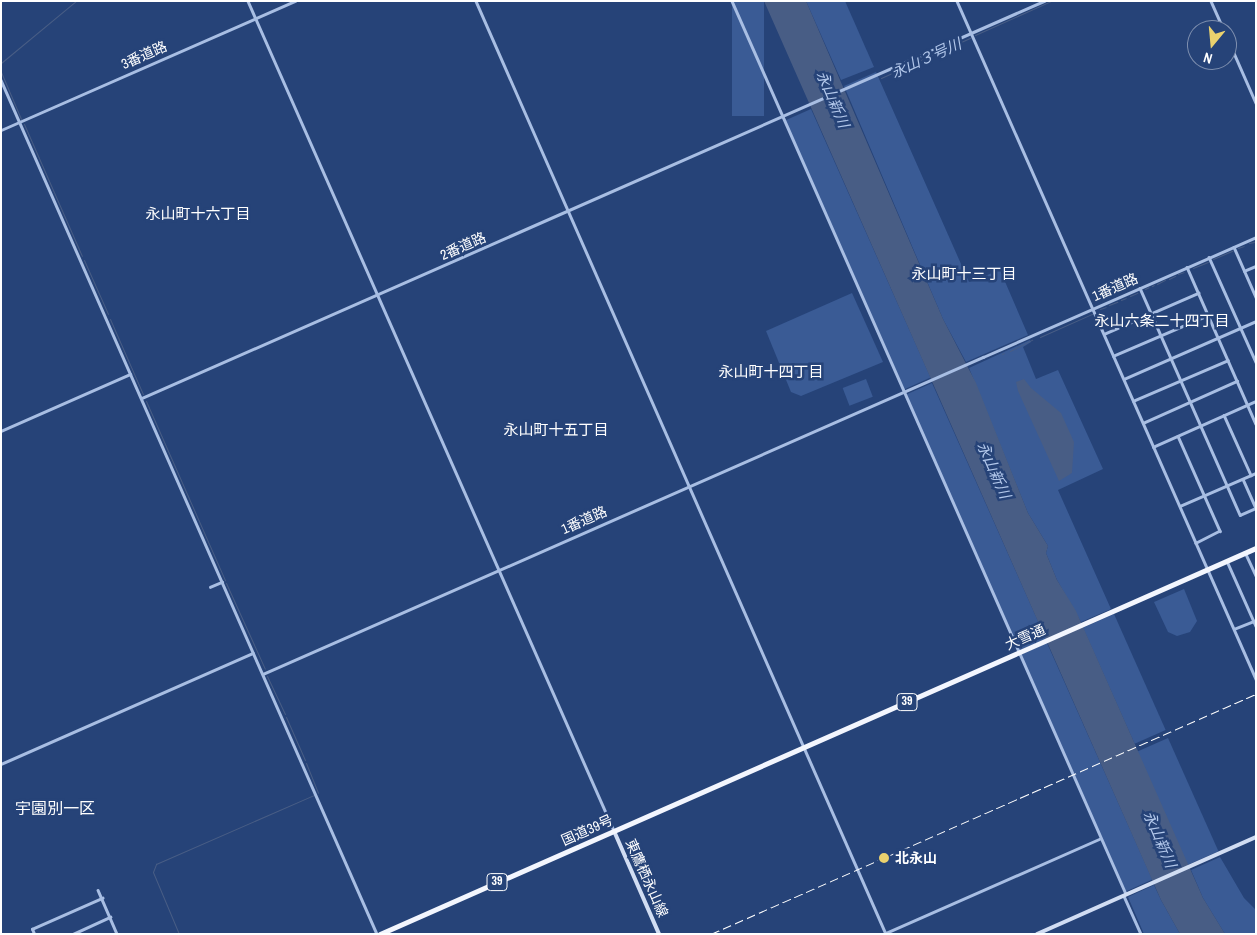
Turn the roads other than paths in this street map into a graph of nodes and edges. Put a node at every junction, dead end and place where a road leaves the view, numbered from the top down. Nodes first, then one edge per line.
1 (248, 1) edge
2 (295, 1) edge
3 (476, 1) edge
4 (732, 1) edge
5 (957, 1) edge
6 (1044, 1) edge
7 (1211, 1) edge
8 (256, 18) junction
9 (1220, 20) edge
10 (971, 34) junction
11 (1237, 60) edge
12 (1, 80) edge
13 (1256, 103) edge
14 (782, 116) junction
15 (20, 122) junction
16 (1, 130) edge
17 (568, 211) junction
18 (1256, 237) edge
19 (1234, 247) junction
20 (1209, 258) junction
21 (1256, 266) edge
22 (1187, 267) junction
23 (1244, 271) junction
24 (1140, 288) junction
25 (1198, 292) junction
26 (377, 295) junction
27 (1256, 298) edge
28 (1093, 309) junction
29 (1151, 313) junction
30 (1208, 315) junction
31 (1256, 321) edge
32 (1240, 328) junction
33 (1104, 334) junction
34 (1161, 335) junction
35 (1218, 338) junction
36 (1114, 356) junction
37 (983, 357) joint
38 (1171, 358) junction
39 (1228, 360) junction
40 (1256, 362) edge
41 (131, 374) junction
42 (1124, 379) junction
43 (1181, 380) junction
44 (1237, 381) junction
45 (903, 392) junction
46 (142, 398) junction
47 (1133, 401) junction
48 (1256, 401) edge
49 (1190, 402) junction
50 (1247, 405) junction
51 (1224, 415) junction
52 (1143, 423) junction
53 (1256, 423) edge
54 (1201, 426) junction
55 (1, 431) edge
56 (1178, 436) junction
57 (1153, 447) junction
58 (1256, 473) edge
59 (1251, 475) junction
60 (1243, 479) junction
61 (1227, 485) junction
62 (689, 487) junction
63 (1204, 496) junction
64 (1180, 506) junction
65 (1256, 508) edge
66 (1196, 543) junction
67 (1256, 548) edge
68 (1246, 552) junction
69 (1227, 560) junction
70 (1208, 569) junction
71 (498, 570) junction
72 (1256, 576) edge
73 (222, 582) junction
74 (210, 587) dead end
75 (1255, 620) edge
76 (1256, 626) edge
77 (1234, 629) junction
78 (253, 652) junction
79 (1019, 652) junction
80 (263, 674) junction
81 (1256, 679) edge
82 (804, 748) junction
83 (1, 764) edge
84 (614, 831) junction
85 (1256, 838) edge
86 (1099, 839) junction
87 (98, 890) dead end
88 (1125, 895) junction
89 (102, 898) junction
90 (110, 917) junction
91 (34, 934) edge
92 (73, 934) edge
93 (117, 934) edge
94 (378, 934) edge
95 (659, 934) edge
96 (886, 934) edge
97 (1037, 934) edge
98 (1141, 934) edge

1 - 8 street
2 - 8 street, 3番道路
3 - 17 street
4 - 14 street
5 - 10 street
6 - 10 street
7 - 9 street
8 - 15 street, 3番道路
8 - 26 street
10 - 14 street, 2番道路
10 - 28 street
11 - 13 street
12 - 15 street
14 - 17 street, 2番道路
14 - 45 street
15 - 16 street, 3番道路
15 - 41 street
17 - 26 street, 2番道路
17 - 62 street
18 - 19 street, 1番道路
19 - 20 street, 1番道路
19 - 23 street
20 - 22 street, 1番道路
20 - 32 street
21 - 23 street
22 - 24 street, 1番道路
22 - 25 street
23 - 27 street
24 - 28 street, 1番道路
24 - 29 street
25 - 29 street
25 - 30 street
26 - 46 street, 2番道路
26 - 71 street
28 - 33 street
28 - 37 street, 1番道路
29 - 33 street
29 - 34 street
30 - 34 street
30 - 35 street
31 - 32 street
32 - 35 street
32 - 40 street
33 - 36 street
34 - 36 street
34 - 38 street
35 - 38 street
35 - 39 street
36 - 42 street
37 - 45 street, 1番道路
38 - 42 street
38 - 43 street
39 - 43 street
39 - 44 street
41 - 46 street
41 - 55 street
42 - 47 street
43 - 47 street
43 - 49 street
44 - 49 street
44 - 50 street
45 - 62 street, 1番道路
45 - 79 street
46 - 73 street
47 - 52 street
48 - 50 street
49 - 52 street
49 - 54 street
50 - 51 street
50 - 53 street
51 - 54 street
51 - 59 street
52 - 57 street
54 - 56 street
54 - 61 street
56 - 57 street
56 - 63 street
57 - 64 street
58 - 59 street
59 - 60 street
60 - 61 street
60 - 65 street
61 - 63 street
61 - 65 street
62 - 71 street, 1番道路
62 - 82 street
63 - 64 street
63 - 66 street
64 - 66 street
66 - 70 street
67 - 68 highway, 大雪通 / 39
68 - 69 highway, 大雪通 / 39
68 - 72 street
69 - 70 highway, 大雪通 / 39
69 - 75 street
70 - 77 street
70 - 79 highway, 大雪通 / 39
71 - 80 street, 1番道路
71 - 84 street
73 - 74 street
73 - 78 street
75 - 76 street
75 - 77 street
77 - 81 street
78 - 80 street
78 - 83 street
79 - 82 highway, 大雪通 / 39
79 - 86 street
80 - 94 street
82 - 84 highway, 国道39号 / 39
82 - 96 street
84 - 94 highway, 国道39号 / 39
84 - 95 main road, 東鷹栖永山線
85 - 88 main road
86 - 88 street
86 - 96 street
87 - 89 street
88 - 97 main road
88 - 98 street
89 - 90 street
89 - 91 street
90 - 92 street
90 - 93 street

